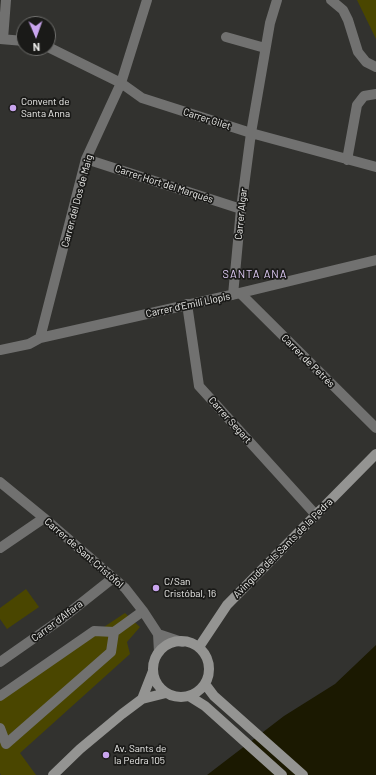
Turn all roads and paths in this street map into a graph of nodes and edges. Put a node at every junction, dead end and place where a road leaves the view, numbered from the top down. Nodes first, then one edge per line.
1 (6, 0) edge
2 (148, 0) edge
3 (277, 0) edge
4 (331, 0) edge
5 (226, 37) dead end
6 (1, 39) edge
7 (16, 41) edge
8 (265, 48) junction
9 (56, 51) edge
10 (376, 67) edge
11 (121, 83) junction
12 (376, 94) edge
13 (251, 133) junction
14 (86, 159) junction
15 (348, 160) junction
16 (376, 167) edge
17 (241, 210) junction
18 (376, 260) edge
19 (236, 294) junction
20 (187, 304) junction
21 (40, 338) junction
22 (0, 350) edge
23 (376, 428) edge
24 (376, 454) edge
25 (0, 482) edge
26 (316, 515) junction
27 (44, 518) junction
28 (0, 548) edge
29 (113, 578) junction
30 (143, 611) junction
31 (114, 632) junction
32 (158, 634) junction
33 (182, 642) junction
34 (199, 647) junction
35 (158, 652) junction
36 (0, 662) edge
37 (153, 671) junction
38 (205, 684) junction
39 (166, 693) junction
40 (0, 696) edge
41 (189, 696) junction
42 (142, 700) junction
43 (0, 728) edge
44 (53, 775) edge
45 (282, 775) edge
46 (303, 775) edge

1 - 6 street
2 - 11 street, Carrer del Dos de Maig
3 - 8 street, Carrer Algar
4 - 10 street
5 - 8 street
6 - 7 street
8 - 13 street, Carrer Algar
9 - 11 street, Carrer Gilet
11 - 13 street, Carrer Gilet
11 - 14 street, Carrer del Dos de Maig
12 - 15 street
13 - 15 street, Carrer Gilet
13 - 17 street, Carrer Algar
14 - 17 street, Carrer Hort del Marqués
14 - 21 street, Carrer del Dos de Maig
15 - 16 street, Carrer Gilet
17 - 19 street, Carrer Algar
18 - 19 street, Carrer d'Emili Llopis
19 - 20 street, Carrer d'Emili Llopis
19 - 23 street, Carrer de Petrés
20 - 21 street, Carrer d'Emili Llopis
20 - 26 street, Carrer Segart
21 - 22 street, Carrer d'Emili Llopis
24 - 26 street, Avinguda dels Sants de la Pedra
25 - 27 street, Carrer de Sant Cristòfol
26 - 34 street, Avinguda dels Sants de la Pedra
27 - 28 street
27 - 29 street, Carrer de Sant Cristòfol
29 - 30 street, Carrer de Sant Cristòfol
29 - 36 street, Carrer d'Alfara
30 - 31 street
30 - 32 street, Carrer de Sant Cristòfol
31 - 40 street
31 - 43 street
32 - 33 street
32 - 35 street
33 - 34 street
33 - 35 street
34 - 38 street
35 - 37 street
37 - 39 street
37 - 42 street
38 - 41 street
38 - 46 street
39 - 41 street
39 - 42 street
41 - 45 street
42 - 44 street

